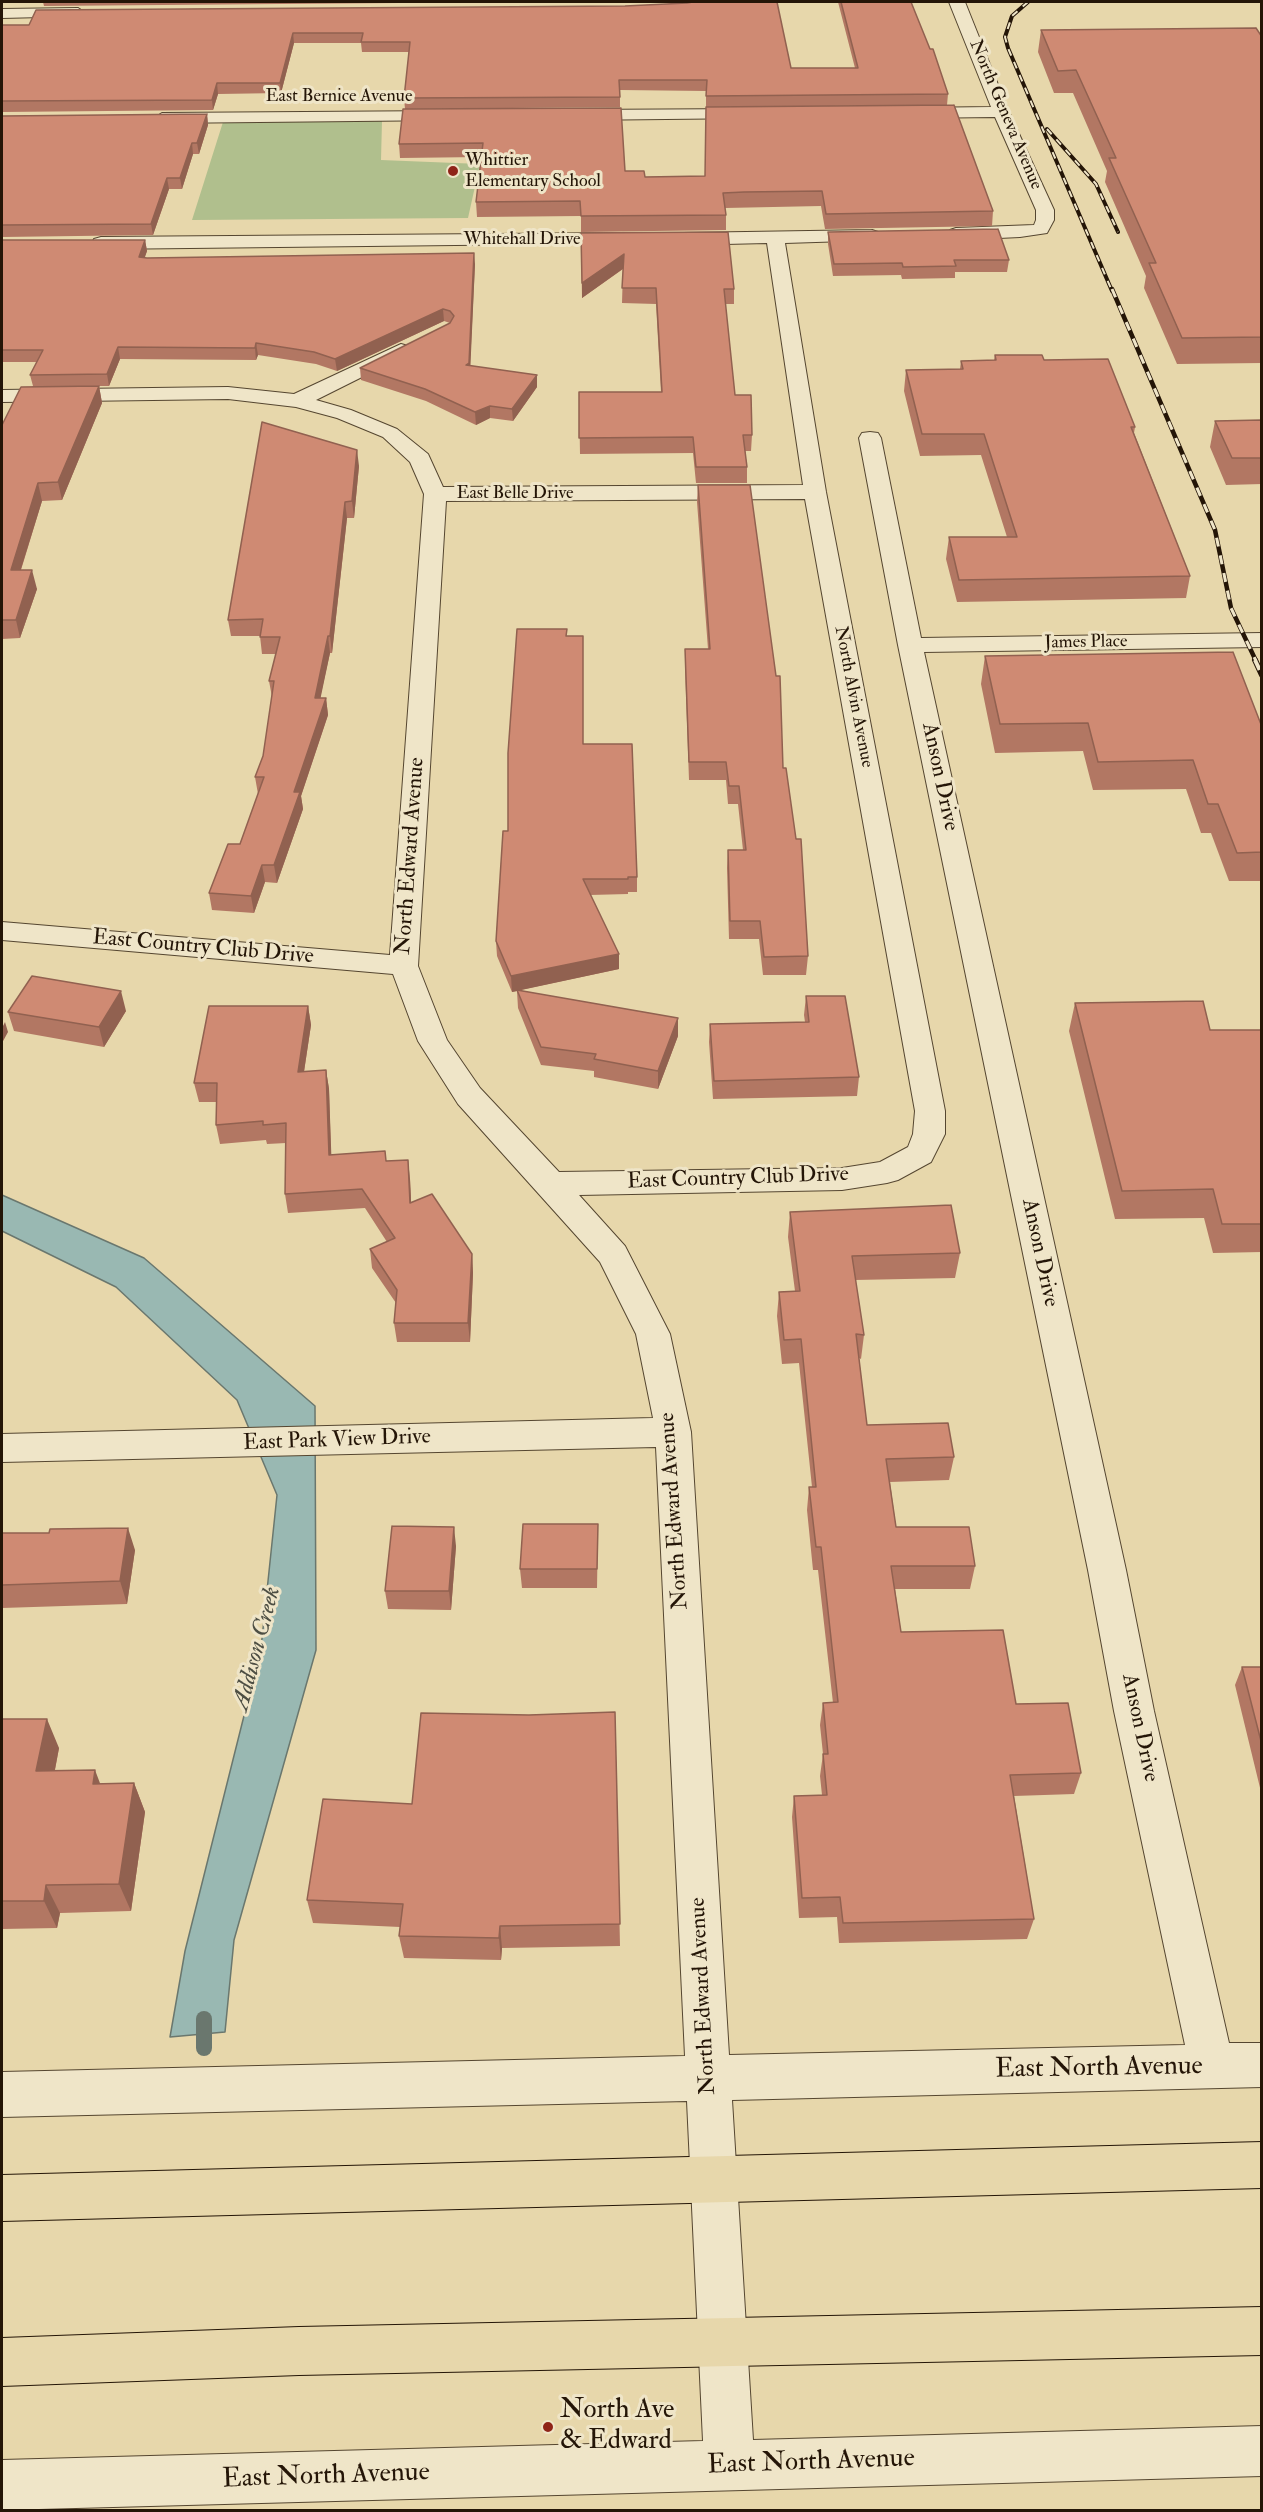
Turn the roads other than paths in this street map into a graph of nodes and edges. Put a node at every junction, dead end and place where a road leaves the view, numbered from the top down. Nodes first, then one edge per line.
1 (957, 2) edge
2 (96, 13) edge
3 (2, 14) edge
4 (1002, 112) junction
5 (894, 113) edge
6 (762, 114) edge
7 (558, 115) edge
8 (462, 116) edge
9 (141, 118) edge
10 (941, 234) edge
11 (894, 236) edge
12 (775, 238) junction
13 (644, 239) edge
14 (668, 239) edge
15 (85, 243) edge
16 (422, 339) edge
17 (2, 396) edge
18 (297, 402) junction
19 (870, 438) dead end
20 (815, 492) junction
21 (435, 494) junction
22 (1262, 640) edge
23 (910, 645) junction
24 (2, 931) edge
25 (404, 966) junction
26 (920, 1154) joint
27 (551, 1184) junction
28 (673, 1432) junction
29 (2, 1448) edge
30 (1262, 2065) edge
31 (1212, 2066) junction
32 (708, 2078) junction
33 (2, 2095) edge
34 (1262, 2165) edge
35 (714, 2178) junction
36 (2, 2198) edge
37 (1262, 2331) edge
38 (722, 2344) junction
39 (24, 2361) edge
40 (1262, 2451) edge
41 (729, 2466) junction
42 (2, 2486) edge

1 - 4 street, North Geneva Avenue
2 - 3 street
4 - 5 street
4 - 10 street, North Geneva Avenue
6 - 7 street
8 - 9 street, East Bernice Avenue
11 - 12 street
12 - 14 street
12 - 20 street, North Alvin Avenue
13 - 15 street, Whitehall Drive
16 - 18 street
17 - 18 street, East Belle Drive
18 - 21 street, East Belle Drive
19 - 23 street, Anson Drive
20 - 21 street, East Belle Drive
20 - 26 street, North Alvin Avenue
21 - 25 street, North Edward Avenue
22 - 23 street, James Place
23 - 31 street, Anson Drive
24 - 25 street, East Country Club Drive
25 - 27 street, North Edward Avenue
26 - 27 street, East Country Club Drive
27 - 28 street, North Edward Avenue
28 - 29 street, East Park View Drive
28 - 32 street, North Edward Avenue
30 - 31 street, East North Avenue
31 - 32 street, East North Avenue
32 - 33 street, East North Avenue
32 - 35 street, North Edward Avenue
34 - 35 main road
35 - 36 main road
35 - 38 street, North Edward Avenue
37 - 38 main road
38 - 39 main road
38 - 41 street, North Edward Avenue
40 - 41 street, East North Avenue
41 - 42 street, East North Avenue

